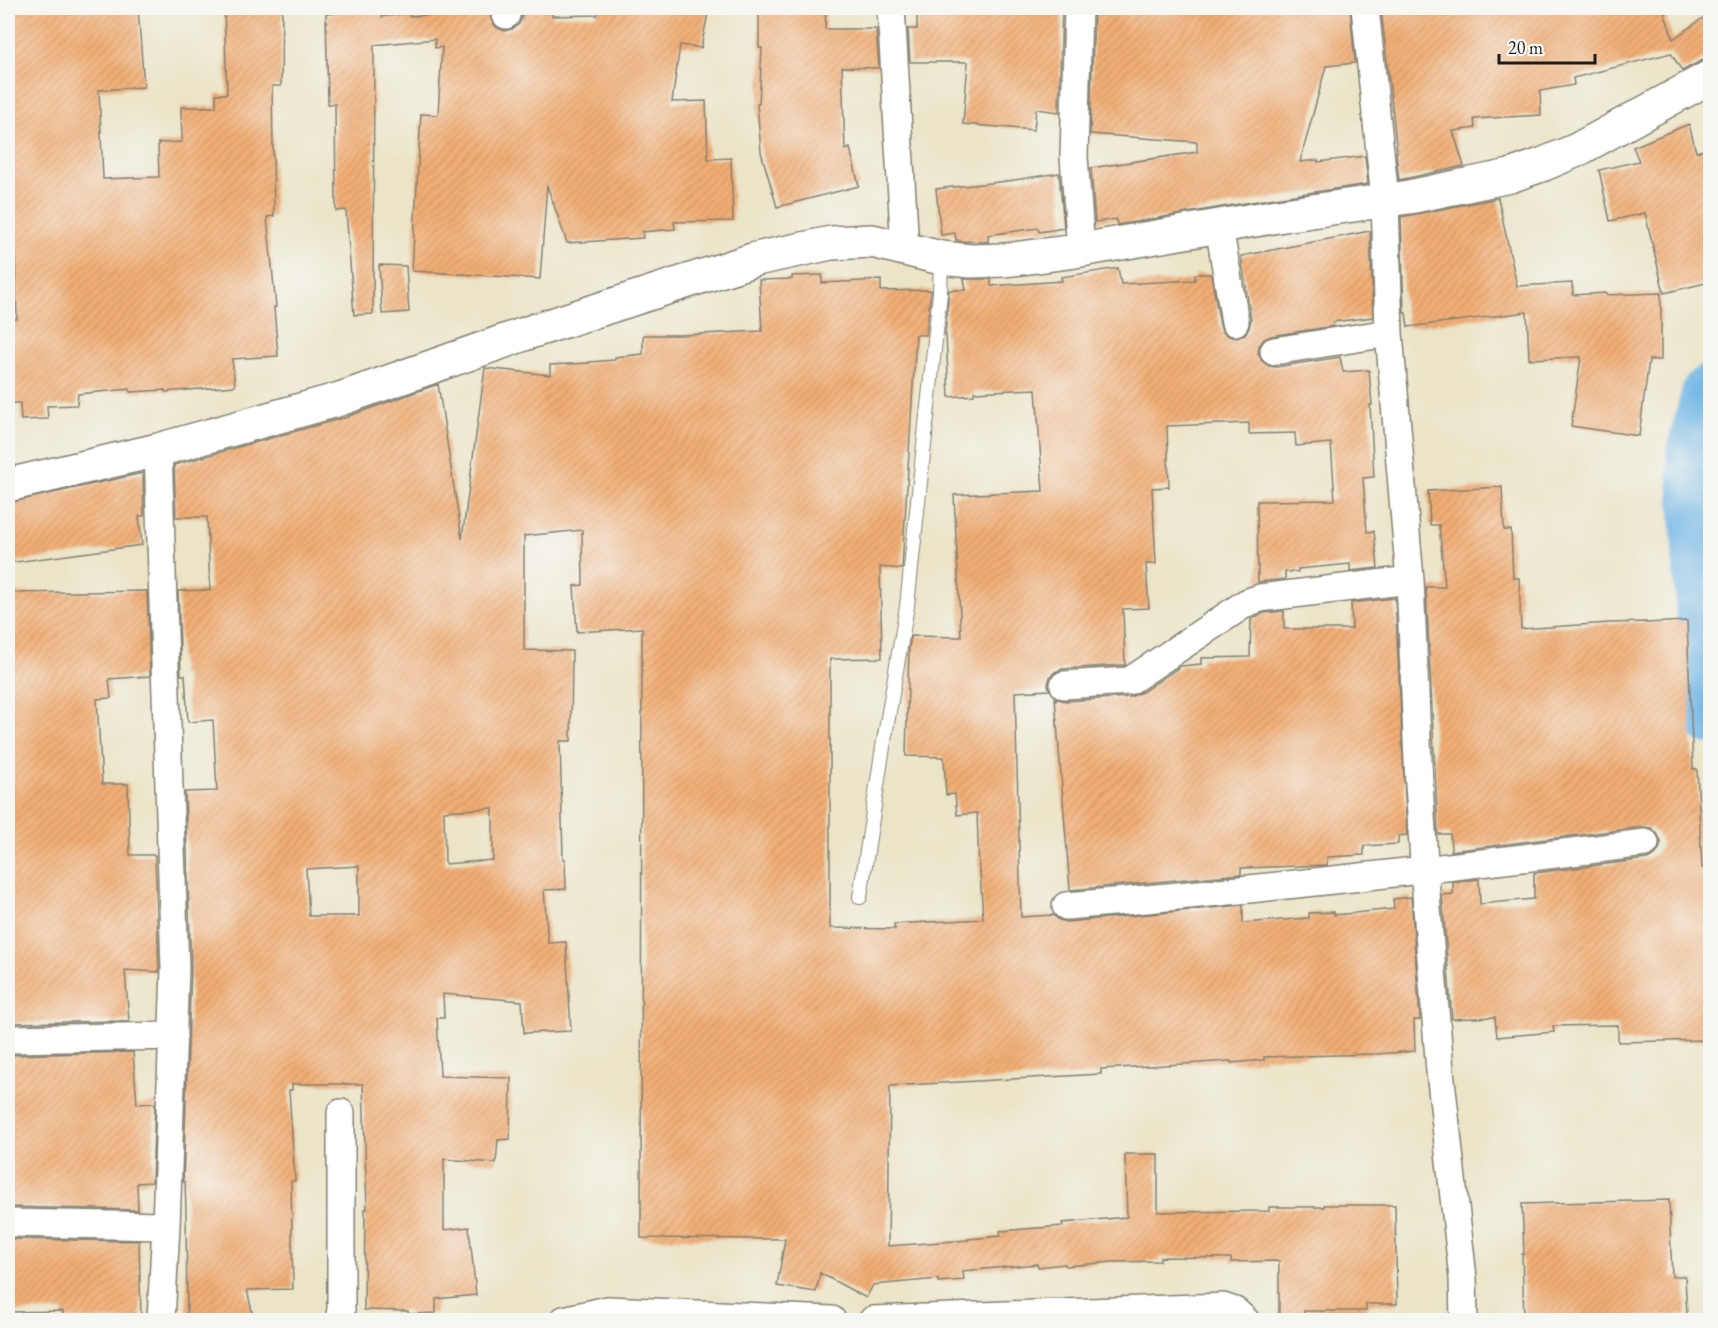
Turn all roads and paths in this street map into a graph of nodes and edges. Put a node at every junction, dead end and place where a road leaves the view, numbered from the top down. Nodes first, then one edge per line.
1 (891, 8) edge
2 (1078, 8) edge
3 (1365, 8) edge
4 (1710, 78) edge
5 (1385, 199) junction
6 (1219, 226) junction
7 (906, 249) junction
8 (1081, 250) junction
9 (941, 258) junction
10 (1235, 322) dead end
11 (1389, 333) junction
12 (1274, 351) dead end
13 (158, 450) junction
14 (8, 484) edge
15 (1410, 580) junction
16 (1064, 685) dead end
17 (1645, 843) dead end
18 (1425, 870) junction
19 (860, 897) dead end
20 (1066, 906) dead end
21 (173, 1036) junction
22 (8, 1039) edge
23 (340, 1113) dead end
24 (8, 1223) edge
25 (166, 1226) junction
26 (161, 1320) edge
27 (339, 1320) edge
28 (564, 1320) edge
29 (832, 1320) edge
30 (873, 1320) edge
31 (1245, 1320) edge
32 (1464, 1320) edge

1 - 7 street
2 - 8 street
3 - 5 street
4 - 5 street
5 - 6 street
5 - 11 street
6 - 8 street
6 - 10 street
7 - 9 street
7 - 13 street
8 - 9 street
9 - 19 lane
11 - 12 street
11 - 15 street
13 - 14 street
13 - 21 street
15 - 16 street
15 - 18 street
17 - 18 street
18 - 20 street
18 - 32 street
21 - 22 street
21 - 25 street
23 - 27 street
24 - 25 street
25 - 26 street
28 - 29 street
30 - 31 street

